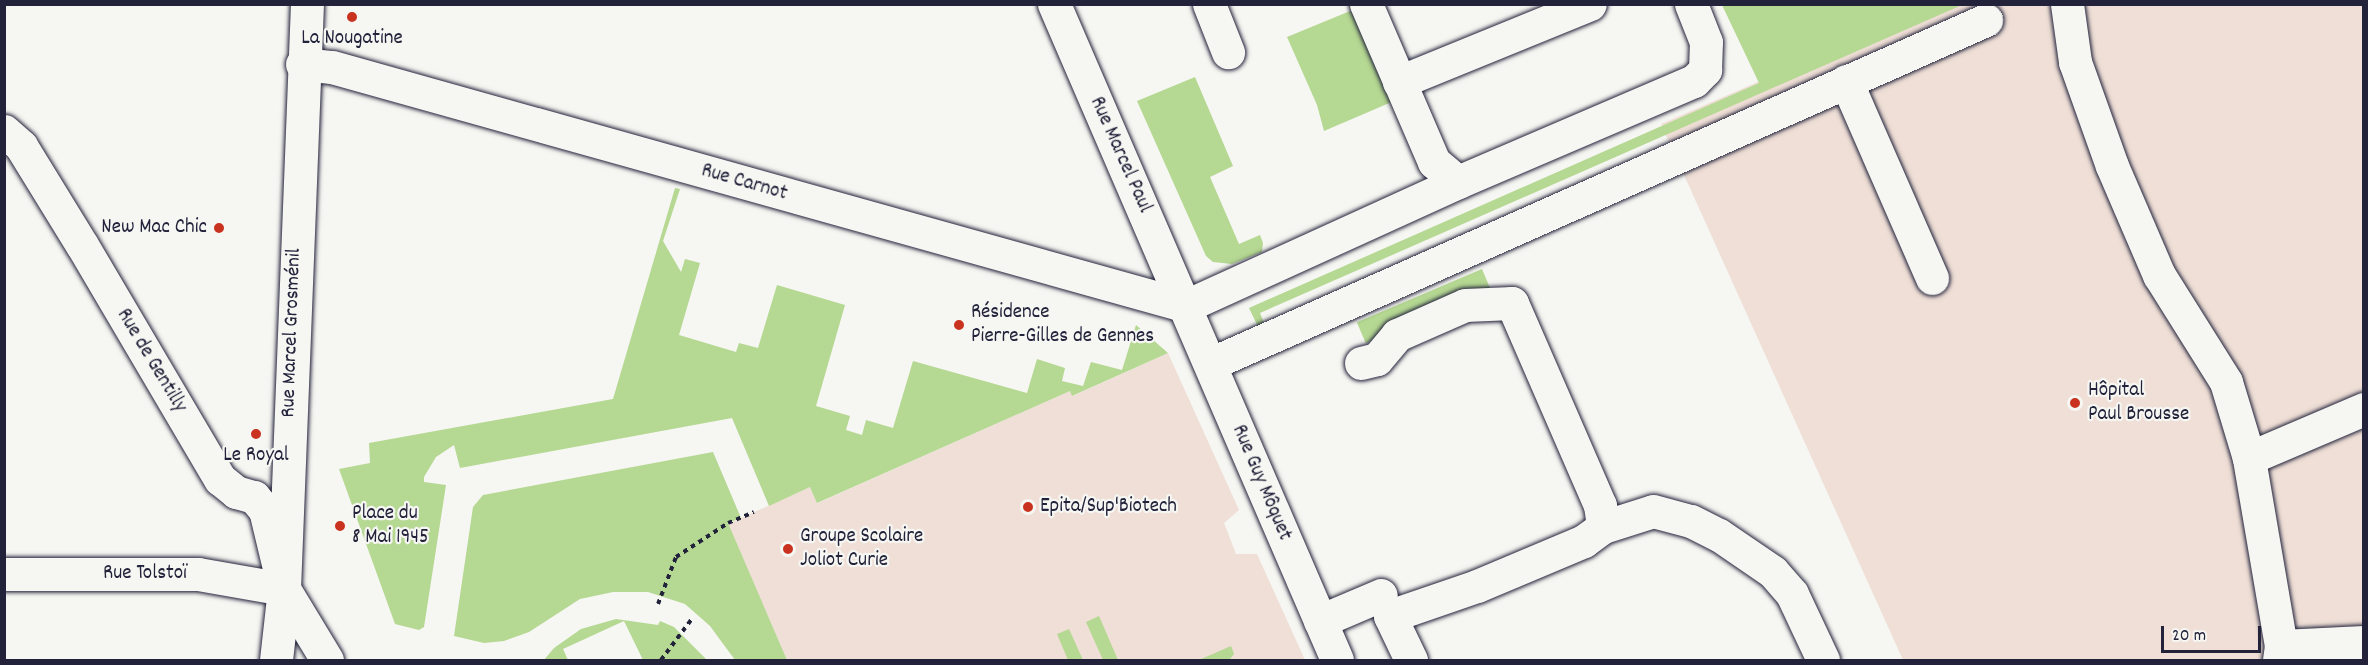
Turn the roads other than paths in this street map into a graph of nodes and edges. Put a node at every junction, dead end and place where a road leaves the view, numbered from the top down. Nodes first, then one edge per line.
1 (306, 4) edge
2 (1054, 4) edge
3 (1209, 4) edge
4 (1366, 4) edge
5 (1590, 4) edge
6 (1692, 4) edge
7 (2067, 4) edge
8 (1986, 20) dead end
9 (1228, 52) dead end
10 (302, 64) junction
11 (1846, 81) junction
12 (1400, 82) junction
13 (4, 130) edge
14 (1458, 182) junction
15 (1932, 278) dead end
16 (1186, 306) junction
17 (1361, 363) dead end
18 (1210, 364) junction
19 (2364, 409) edge
20 (2249, 458) junction
21 (1603, 527) junction
22 (4, 574) edge
23 (284, 589) junction
24 (1381, 595) dead end
25 (1320, 621) junction
26 (2364, 642) edge
27 (2280, 653) edge
28 (276, 660) edge
29 (327, 660) edge
30 (1337, 660) edge
31 (1410, 660) edge
32 (1823, 660) edge

1 - 10 street, Rue Marcel Grosménil
2 - 16 street, Rue Marcel Paul
3 - 9 street
4 - 12 street
5 - 12 street
6 - 14 street
7 - 20 street
8 - 11 street
10 - 16 street, Rue Carnot
10 - 23 street, Rue Marcel Grosménil
11 - 15 street
11 - 18 street
12 - 14 street
13 - 23 street, Rue de Gentilly
14 - 16 street
16 - 18 street, Rue Guy Môquet
17 - 21 street
18 - 25 street, Rue Guy Môquet
19 - 20 street
20 - 27 street
21 - 31 street
21 - 32 street
22 - 23 street, Rue Tolstoï
23 - 28 street, Rue Marcel Grosménil
23 - 29 street
24 - 25 street
25 - 30 street, Rue Guy Môquet
26 - 27 street

